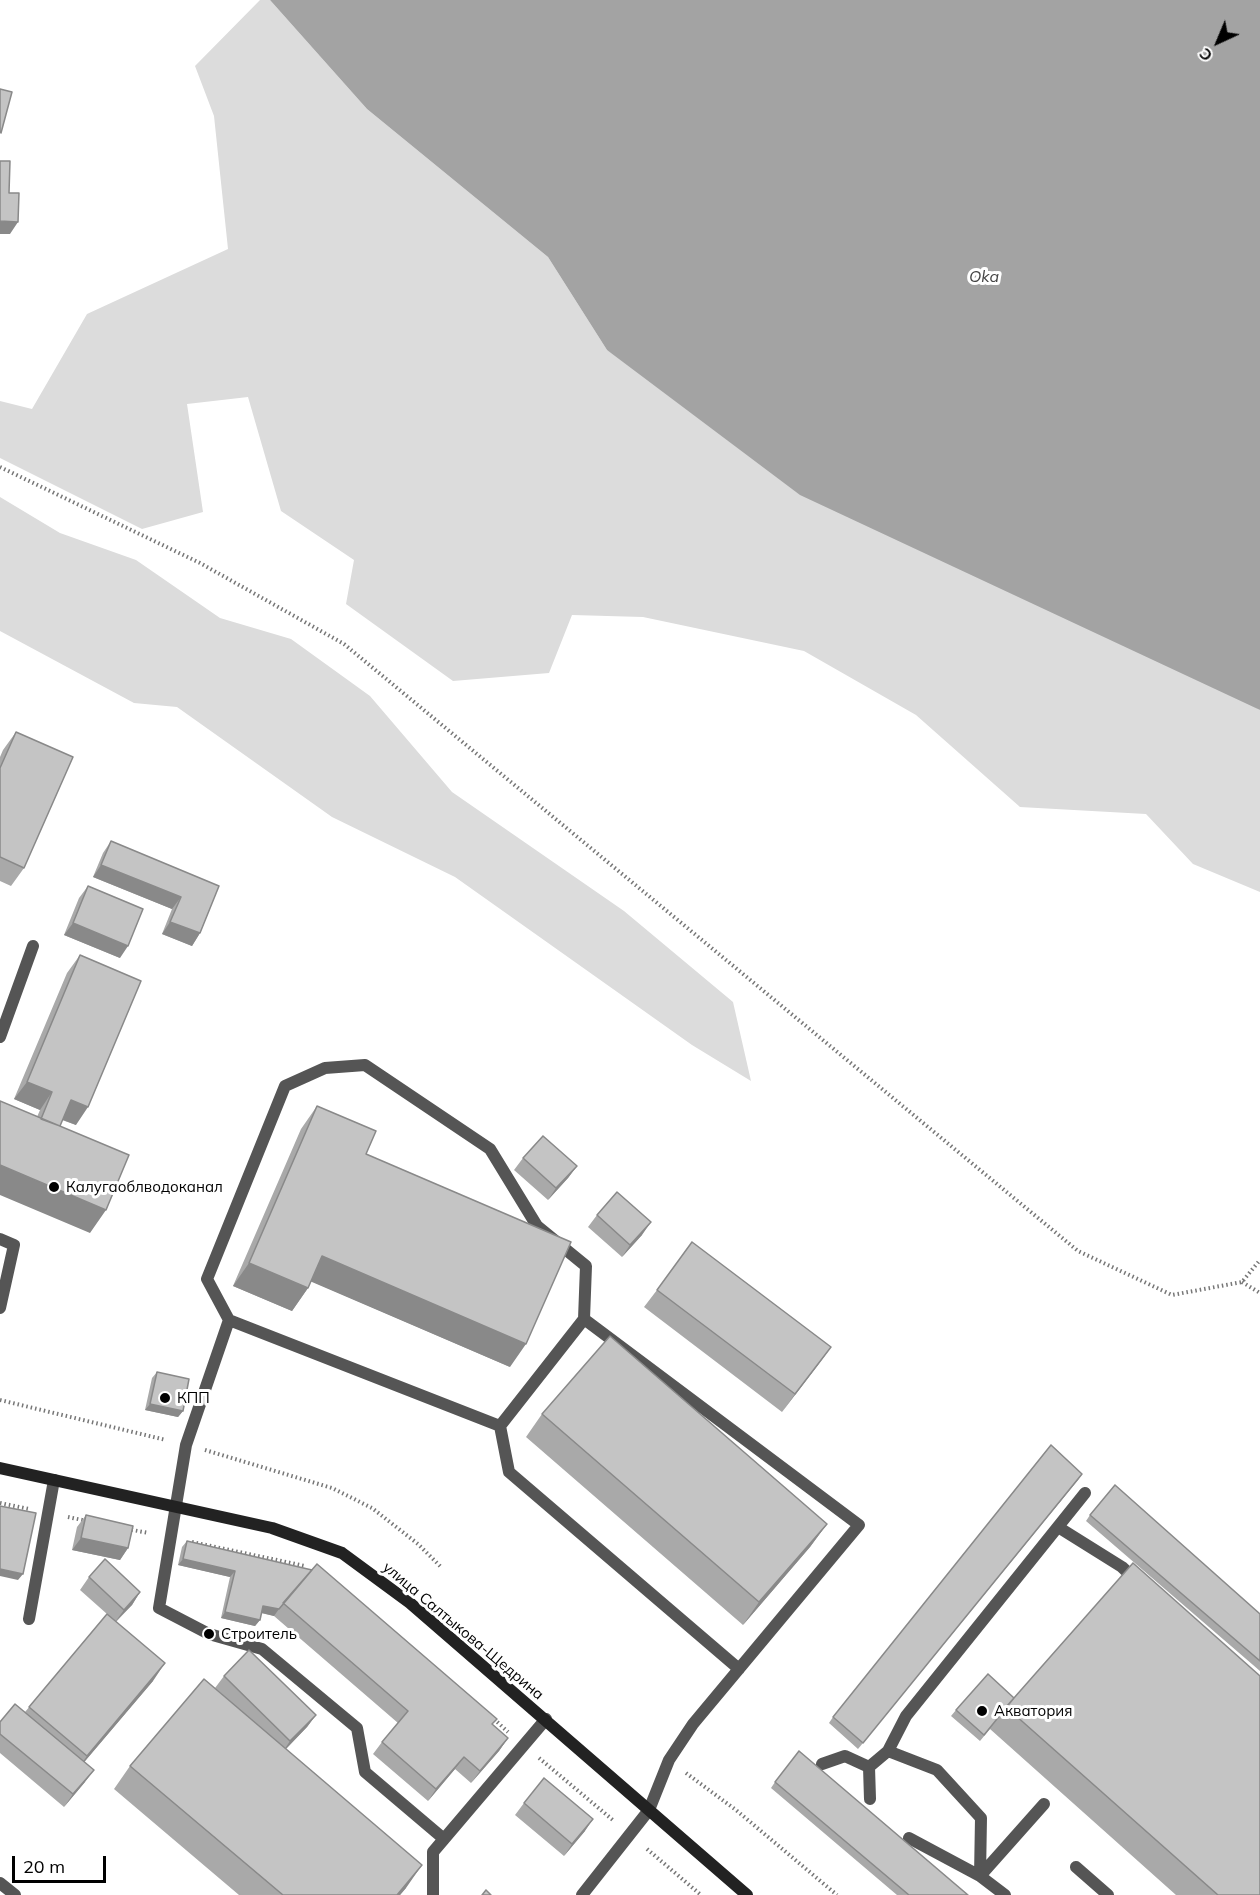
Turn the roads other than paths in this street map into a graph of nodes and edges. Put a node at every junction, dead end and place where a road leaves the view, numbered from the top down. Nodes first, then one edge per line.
1 (33, 946) dead end
2 (0, 1037) edge
3 (0, 1239) edge
4 (0, 1308) edge
5 (584, 1319) junction
6 (229, 1320) junction
7 (500, 1426) junction
8 (0, 1468) edge
9 (54, 1480) junction
10 (1085, 1493) dead end
11 (175, 1506) junction
12 (1058, 1527) junction
13 (1148, 1590) edge
14 (29, 1619) dead end
15 (739, 1669) junction
16 (546, 1719) junction
17 (888, 1751) junction
18 (822, 1764) dead end
19 (869, 1767) junction
20 (870, 1799) dead end
21 (1044, 1804) dead end
22 (649, 1810) junction
23 (909, 1838) dead end
24 (444, 1839) junction
25 (1076, 1867) dead end
26 (980, 1876) junction
27 (0, 1883) edge
28 (15, 1895) edge
29 (433, 1895) edge
30 (582, 1895) edge
31 (747, 1895) edge
32 (1005, 1895) edge
33 (1108, 1895) edge

1 - 2 lane
3 - 4 lane
5 - 6 lane
5 - 7 lane
5 - 15 lane
6 - 7 lane
6 - 11 lane
7 - 15 lane
8 - 9 main road, улица Салтыкова-Щедрина
9 - 11 main road, улица Салтыкова-Щедрина
9 - 14 lane
10 - 12 lane
11 - 16 main road, улица Салтыкова-Щедрина
11 - 24 lane
12 - 13 lane
12 - 17 lane
15 - 22 lane
16 - 22 main road, улица Салтыкова-Щедрина
16 - 24 lane
17 - 19 lane
17 - 26 lane
18 - 19 lane
19 - 20 lane
21 - 26 lane
22 - 30 lane
22 - 31 main road, улица Салтыкова-Щедрина
23 - 26 lane
24 - 29 lane
25 - 33 lane
26 - 32 lane
27 - 28 lane

